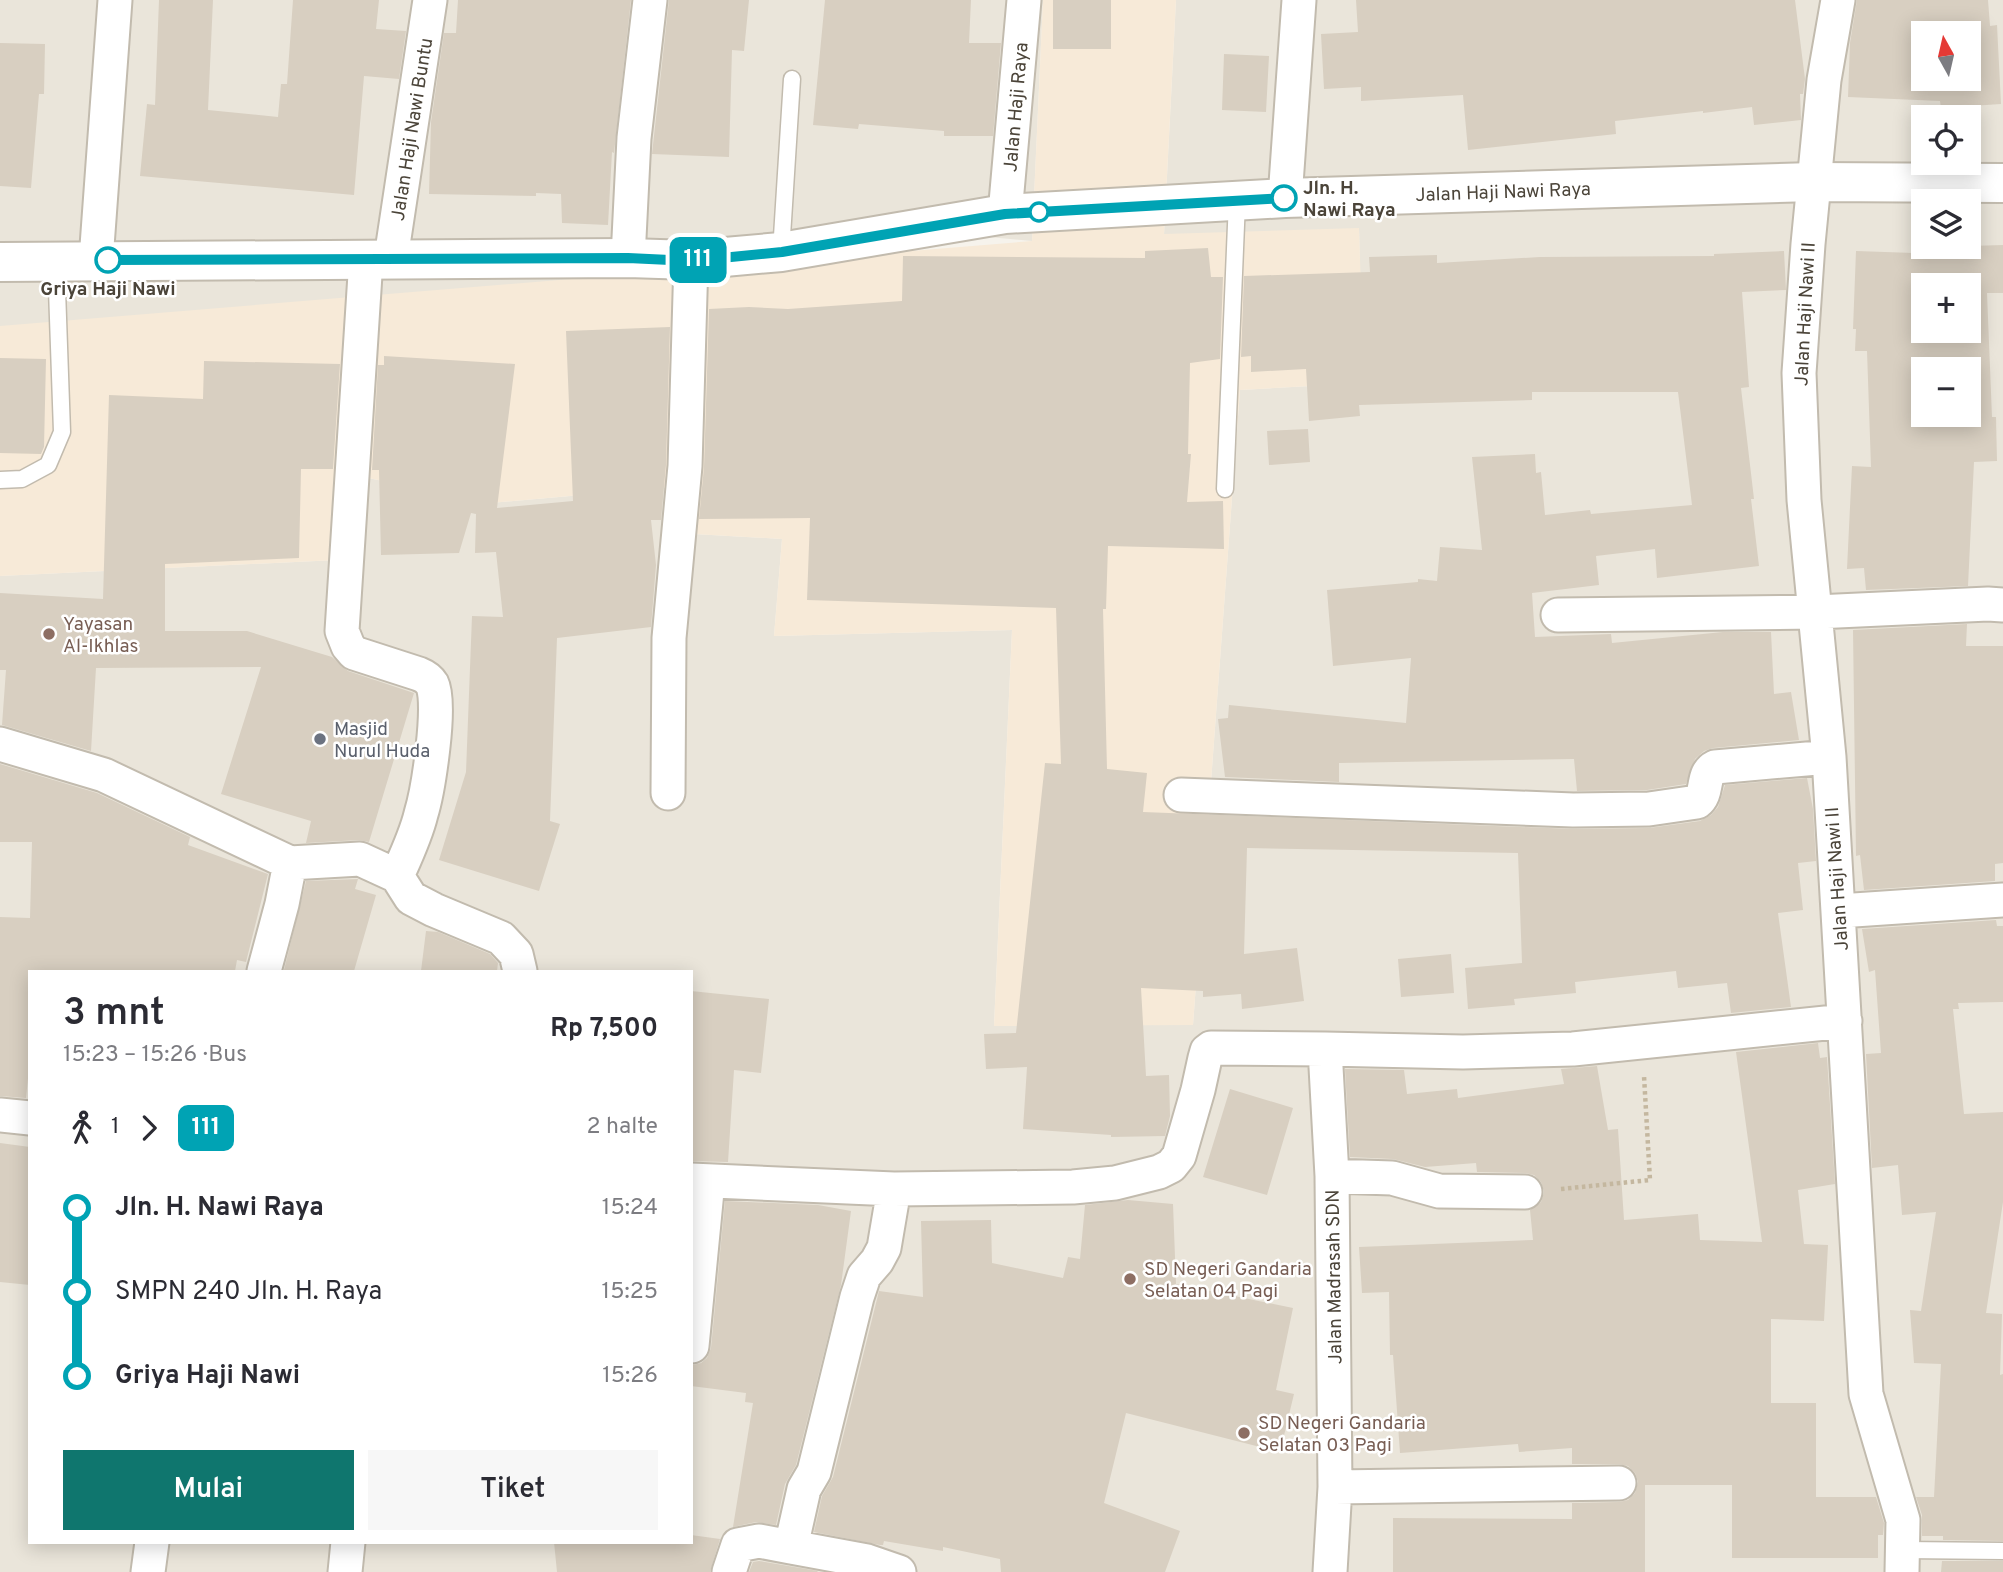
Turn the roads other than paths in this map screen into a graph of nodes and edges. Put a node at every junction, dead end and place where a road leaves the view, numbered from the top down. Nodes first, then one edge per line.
1 (115, 0) edge
2 (430, 0) edge
3 (650, 0) edge
4 (1024, 0) edge
5 (1299, 0) edge
6 (1838, 0) edge
7 (792, 79) dead end
8 (1813, 182) junction
9 (2003, 183) edge
10 (1285, 198) junction
11 (1237, 201) junction
12 (1005, 214) junction
13 (782, 252) junction
14 (379, 258) junction
15 (628, 258) junction
16 (96, 260) junction
17 (0, 261) edge
18 (56, 261) junction
19 (691, 261) junction
20 (0, 480) edge
21 (1225, 489) dead end
22 (2003, 605) edge
23 (1816, 612) junction
24 (1558, 615) dead end
25 (0, 744) edge
26 (1829, 757) junction
27 (668, 793) dead end
28 (1181, 795) dead end
29 (290, 863) junction
30 (397, 876) junction
31 (2003, 900) edge
32 (1839, 911) junction
33 (264, 970) edge
34 (520, 970) edge
35 (1845, 1021) junction
36 (1325, 1049) junction
37 (0, 1115) edge
38 (28, 1118) edge
39 (1332, 1177) junction
40 (700, 1181) edge
41 (894, 1189) junction
42 (1525, 1192) road end
43 (693, 1325) edge
44 (1619, 1483) dead end
45 (1335, 1487) junction
46 (152, 1544) edge
47 (348, 1544) edge
48 (791, 1547) junction
49 (2003, 1551) edge
50 (1902, 1561) edge
51 (148, 1572) edge
52 (345, 1572) edge
53 (729, 1572) edge
54 (899, 1572) edge
55 (1330, 1572) edge

1 - 16 street
2 - 14 street, Jalan Haji Nawi Buntu
3 - 15 street
4 - 12 street, Jalan Haji Raya
5 - 10 street
6 - 8 street, Jalan Haji Nawi II
7 - 13 lane
8 - 9 street, Jalan Haji Nawi Raya
8 - 10 street, Jalan Haji Nawi Raya
8 - 23 street, Jalan Haji Nawi II
10 - 11 street, Jalan Haji Nawi Raya
11 - 12 street, Jalan Haji Nawi Raya
11 - 21 lane
12 - 13 street, Jalan Haji Nawi Raya
13 - 19 street, Jalan Haji Nawi Raya
14 - 15 street, Jalan Haji Nawi Raya
14 - 16 street, Jalan Haji Nawi Raya
14 - 30 street, Jalan Haji Nawi Buntu
15 - 19 street, Jalan Haji Nawi Raya
16 - 18 street, Jalan Haji Nawi Raya
17 - 18 street, Jalan Haji Nawi Raya
18 - 20 lane
19 - 27 street
22 - 23 street
23 - 24 street
23 - 26 street, Jalan Haji Nawi II
25 - 29 street
26 - 28 street
26 - 32 street, Jalan Haji Nawi II
29 - 30 street
29 - 33 street
30 - 34 street
31 - 32 street
32 - 35 street, Jalan Haji Nawi II
35 - 36 street
35 - 50 street, Jalan Haji Nawi II
36 - 39 street
36 - 41 street
37 - 38 street
39 - 42 street, Jalan Madrasah SDN
39 - 45 street, Jalan Madrasah SDN
40 - 41 street
40 - 43 street
41 - 48 street
44 - 45 street
45 - 55 street, Jalan Madrasah SDN
46 - 51 street
47 - 52 street
48 - 53 street
48 - 54 street
49 - 50 lane

